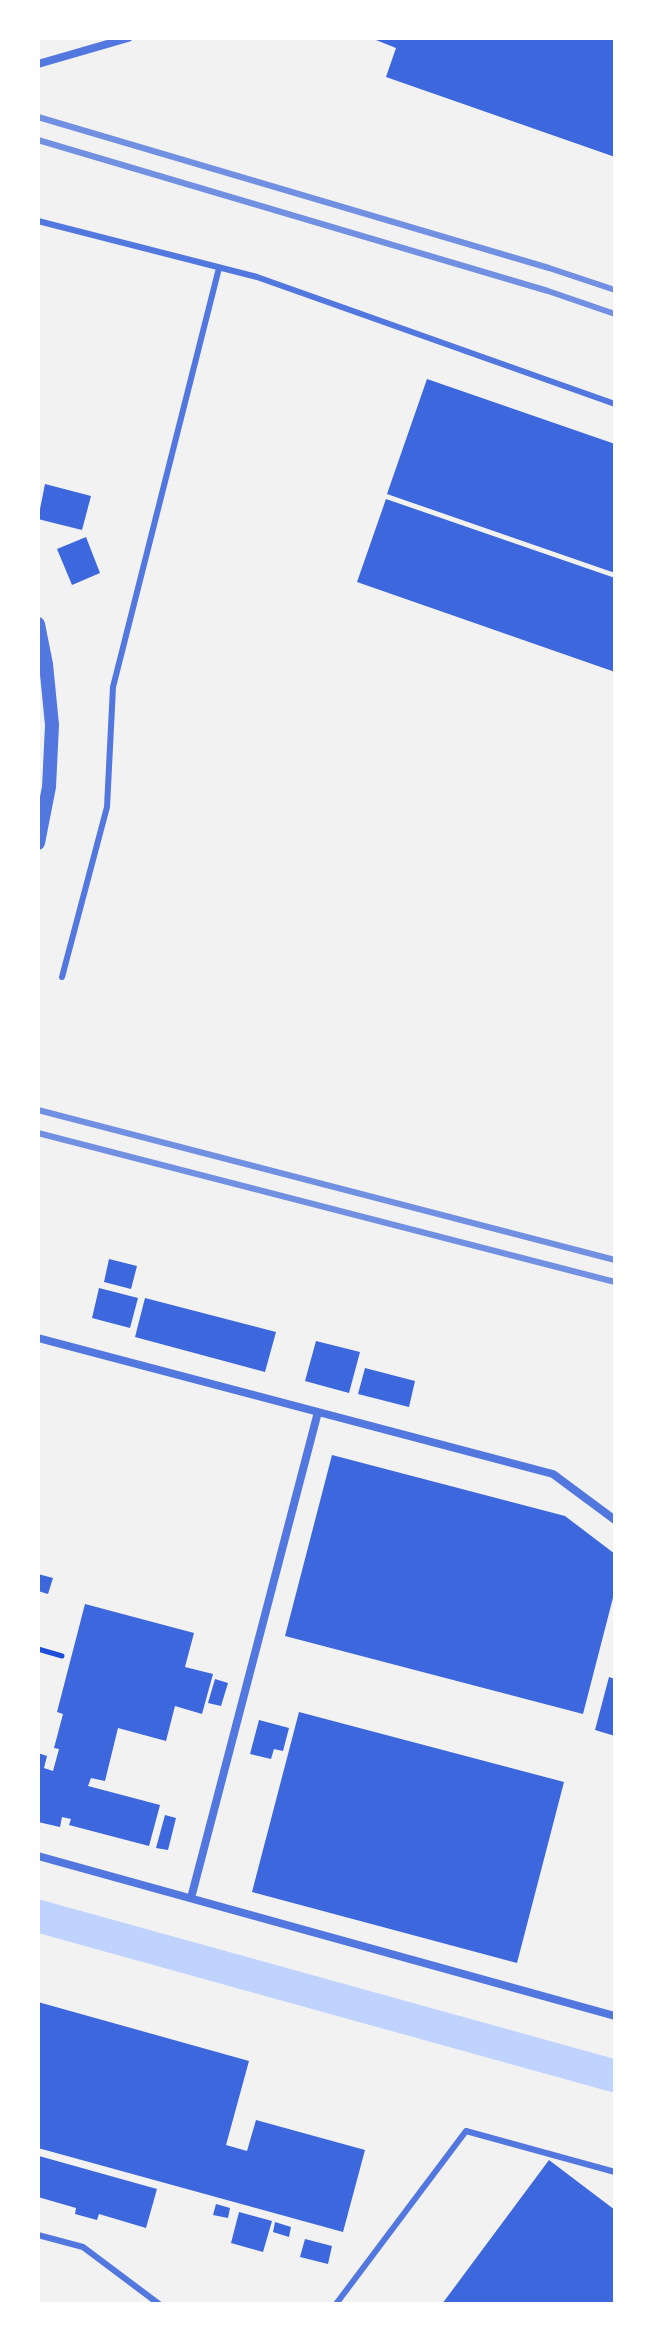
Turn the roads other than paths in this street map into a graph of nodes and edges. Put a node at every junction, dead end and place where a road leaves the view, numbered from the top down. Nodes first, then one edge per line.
1 (128, 38) edge
2 (38, 64) edge
3 (38, 221) edge
4 (219, 268) junction
5 (615, 404) edge
6 (38, 624) edge
7 (38, 843) edge
8 (62, 977) dead end
9 (38, 1338) edge
10 (318, 1412) junction
11 (615, 1520) edge
12 (38, 1856) edge
13 (191, 1898) junction
14 (615, 2016) edge
15 (615, 2172) edge
16 (38, 2235) edge
17 (159, 2304) edge
18 (336, 2304) edge

1 - 2 street
3 - 4 lane
4 - 5 lane
4 - 8 lane
6 - 7 street
9 - 10 street
10 - 11 street
10 - 13 street
12 - 13 street
13 - 14 street
15 - 18 lane
16 - 17 lane

